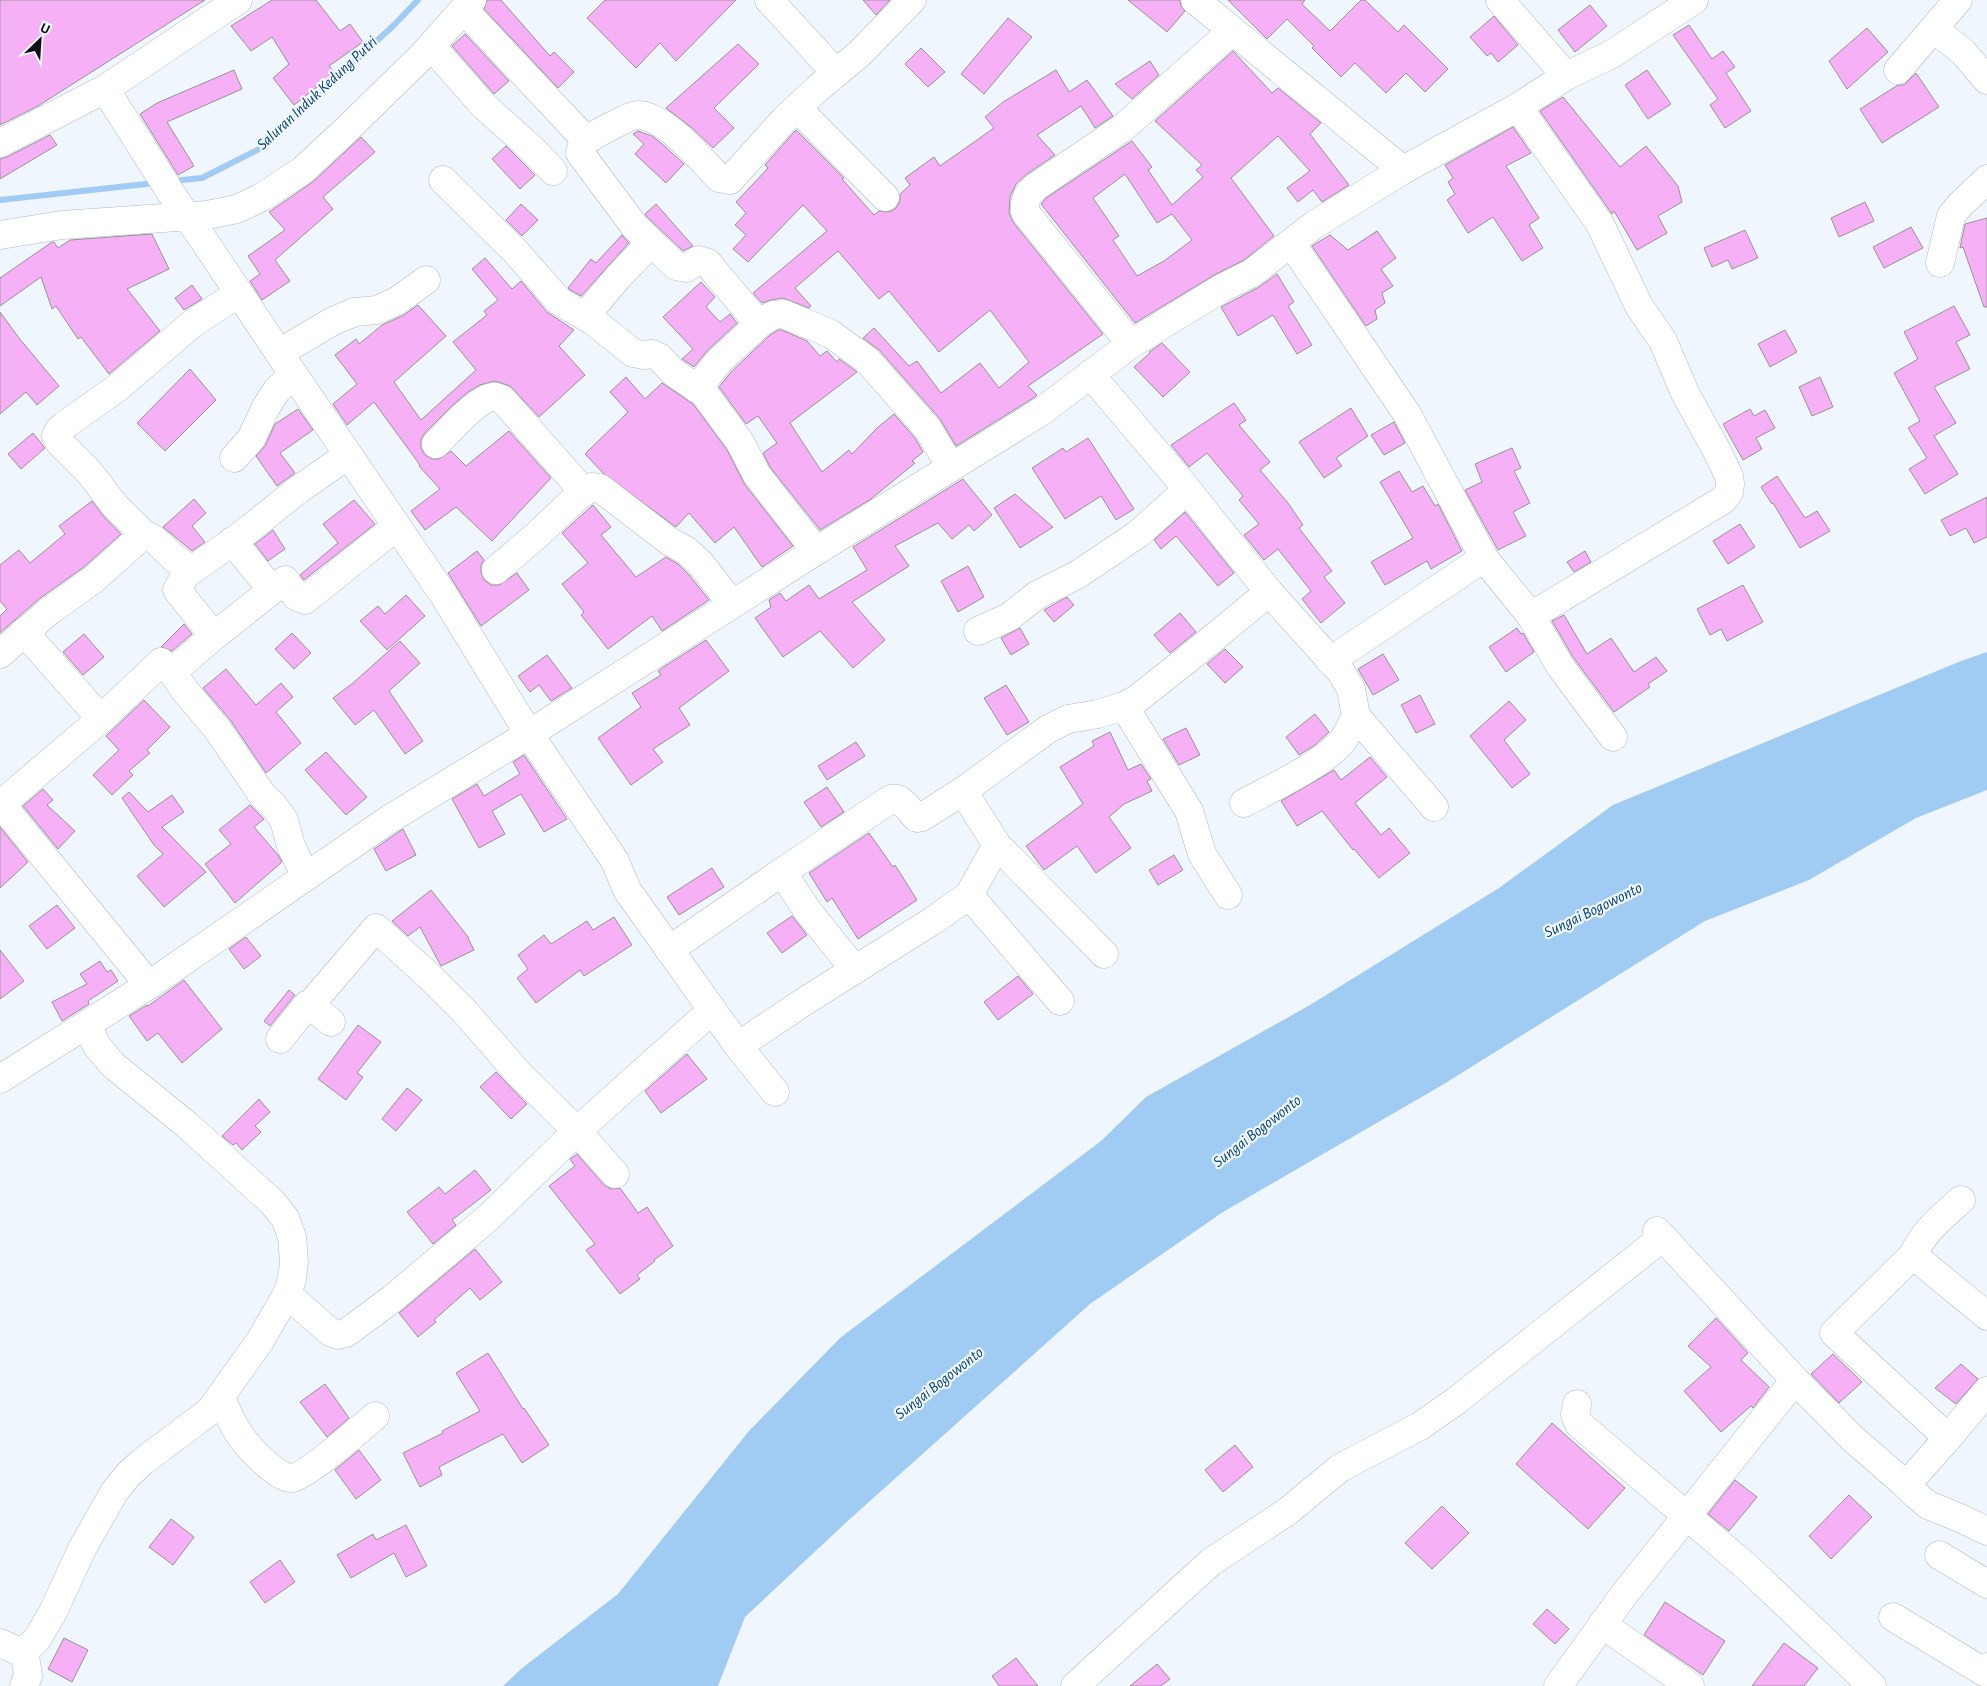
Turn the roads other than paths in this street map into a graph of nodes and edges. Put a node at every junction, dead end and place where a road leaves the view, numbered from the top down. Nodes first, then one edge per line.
1 (238, 0) edge
2 (769, 0) edge
3 (910, 0) edge
4 (1194, 0) edge
5 (1500, 0) edge
6 (1694, 0) edge
7 (1958, 0) edge
8 (468, 5) edge
9 (1934, 29) junction
10 (1232, 31) junction
11 (431, 46) junction
12 (1898, 70) dead end
13 (836, 74) junction
14 (1566, 76) junction
15 (1987, 80) edge
16 (105, 89) junction
17 (1518, 107) junction
18 (797, 108) junction
19 (584, 138) junction
20 (0, 142) edge
21 (1404, 170) junction
22 (553, 171) dead end
23 (1987, 178) edge
24 (443, 180) dead end
25 (885, 197) dead end
26 (182, 210) junction
27 (0, 235) edge
28 (651, 243) junction
29 (1290, 243) junction
30 (1940, 263) dead end
31 (426, 280) dead end
32 (239, 293) junction
33 (585, 316) junction
34 (759, 324) junction
35 (1131, 344) junction
36 (286, 364) junction
37 (1090, 374) junction
38 (697, 389) junction
39 (436, 444) dead end
40 (348, 455) junction
41 (234, 458) dead end
42 (951, 467) junction
43 (1187, 490) junction
44 (584, 492) junction
45 (397, 526) junction
46 (144, 534) junction
47 (232, 541) junction
48 (816, 551) junction
49 (1484, 558) junction
50 (189, 569) junction
51 (496, 570) dead end
52 (272, 590) junction
53 (1269, 592) junction
54 (732, 604) junction
55 (1530, 616) junction
56 (978, 631) dead end
57 (24, 632) junction
58 (214, 636) junction
59 (0, 654) edge
60 (1330, 661) junction
61 (172, 672) junction
62 (1124, 706) junction
63 (1356, 716) junction
64 (101, 719) junction
65 (530, 734) junction
66 (1613, 737) dead end
67 (963, 791) junction
68 (1244, 803) dead end
69 (1, 805) edge
70 (1434, 808) dead end
71 (998, 845) junction
72 (782, 872) junction
73 (306, 877) junction
74 (969, 895) junction
75 (1228, 895) dead end
76 (669, 950) junction
77 (1104, 954) dead end
78 (855, 970) junction
79 (149, 985) junction
80 (1060, 1001) dead end
81 (310, 1005) junction
82 (711, 1011) junction
83 (331, 1022) dead end
84 (87, 1025) junction
85 (280, 1039) dead end
86 (738, 1046) junction
87 (2, 1073) edge
88 (775, 1092) dead end
89 (577, 1131) junction
90 (615, 1174) dead end
91 (1961, 1200) dead end
92 (1913, 1254) junction
93 (287, 1294) junction
94 (1987, 1316) edge
95 (1795, 1380) junction
96 (1987, 1391) edge
97 (221, 1398) junction
98 (1577, 1404) dead end
99 (375, 1416) dead end
100 (1948, 1438) junction
101 (1906, 1485) junction
102 (1686, 1515) junction
103 (1987, 1532) edge
104 (1939, 1555) dead end
105 (1987, 1584) edge
106 (1894, 1617) dead end
107 (1602, 1624) junction
108 (12, 1646) edge
109 (1982, 1675) edge
110 (24, 1686) edge
111 (1075, 1686) edge
112 (1558, 1686) edge
113 (1690, 1686) edge
114 (1872, 1686) edge

1 - 16 street
2 - 13 street
3 - 13 street
4 - 10 street
5 - 14 street
6 - 14 street
7 - 9 street
8 - 11 street
8 - 19 street
9 - 12 street
9 - 15 street
10 - 21 street
10 - 35 street
11 - 22 street
11 - 26 street
13 - 18 street
14 - 17 street
16 - 20 street
16 - 26 street
17 - 21 street
17 - 55 street
18 - 19 street
18 - 25 street
19 - 28 street
21 - 29 street
23 - 30 street
24 - 33 street
26 - 27 street
26 - 32 street
28 - 33 street
28 - 34 street
29 - 35 street
29 - 49 street
31 - 36 street
32 - 36 street
32 - 46 street
33 - 38 street
34 - 38 street
34 - 42 street
35 - 37 street
36 - 40 street
36 - 41 street
37 - 42 street
37 - 43 street
38 - 48 street
39 - 44 street
40 - 45 street
40 - 47 street
42 - 48 street
43 - 53 street
43 - 56 street
44 - 51 street
44 - 54 street
45 - 52 street
45 - 65 street
46 - 50 street
46 - 57 street
47 - 50 street
47 - 52 street
48 - 54 street
49 - 55 street
49 - 60 street
50 - 58 street
52 - 58 street
53 - 60 street
53 - 62 street
54 - 65 street
55 - 66 street
57 - 59 street
57 - 64 street
58 - 61 street
60 - 63 street
61 - 64 street
61 - 73 street
62 - 67 street
62 - 75 street
63 - 68 street
63 - 70 street
64 - 69 street
65 - 73 street
65 - 76 street
67 - 71 street
67 - 72 street
69 - 79 street
71 - 74 street
71 - 77 street
72 - 76 street
72 - 78 street
73 - 79 street
74 - 78 street
74 - 80 street
76 - 82 street
78 - 86 street
79 - 84 street
81 - 83 street
81 - 85 street
81 - 89 street
82 - 86 street
82 - 89 street
84 - 87 street
84 - 93 street
86 - 88 street
89 - 90 street
89 - 93 street
91 - 92 street
92 - 94 street
92 - 100 street
93 - 97 street
95 - 101 street
95 - 102 street
95 - 111 street
96 - 100 street
97 - 99 street
97 - 108 street
98 - 102 street
100 - 101 street
101 - 103 street
102 - 107 street
102 - 114 street
104 - 105 street
106 - 109 street
107 - 112 street
107 - 113 street
108 - 110 street

